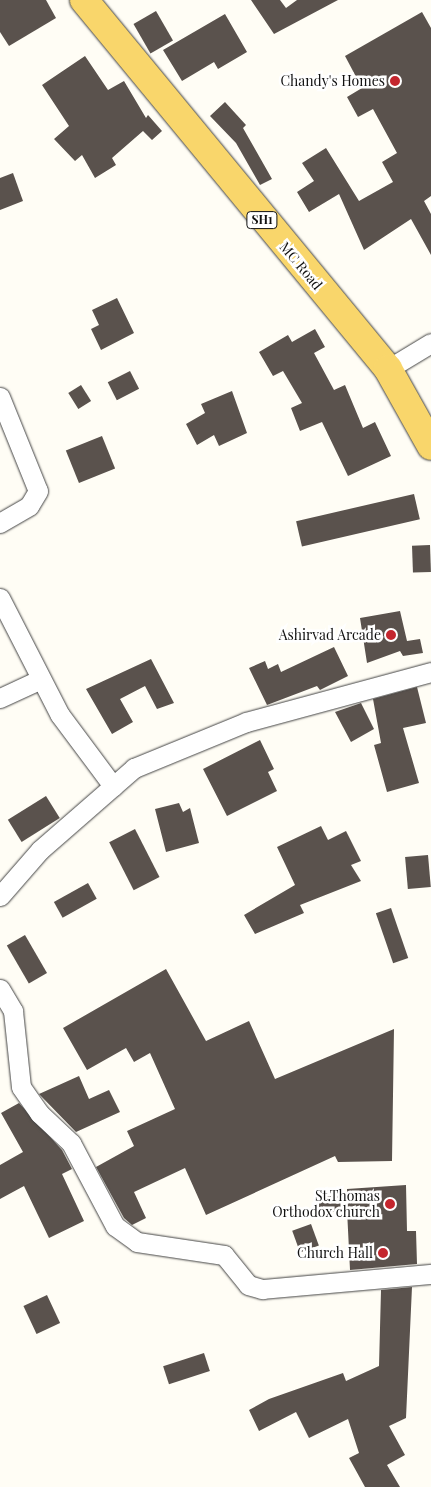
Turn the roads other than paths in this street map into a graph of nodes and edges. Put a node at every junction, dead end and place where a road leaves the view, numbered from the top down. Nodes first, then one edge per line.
1 (84, 0) edge
2 (431, 343) edge
3 (388, 369) junction
4 (0, 397) edge
5 (431, 446) edge
6 (0, 523) edge
7 (0, 598) edge
8 (431, 672) edge
9 (41, 679) junction
10 (0, 698) edge
11 (113, 786) junction
12 (0, 896) edge
13 (0, 989) edge
14 (431, 1274) edge

1 - 3 main road, MC Road / SH1
2 - 3 street
3 - 5 main road, MC Road / SH1
4 - 6 street
7 - 9 street
8 - 11 street
9 - 10 street
9 - 11 street
11 - 12 street
13 - 14 street

